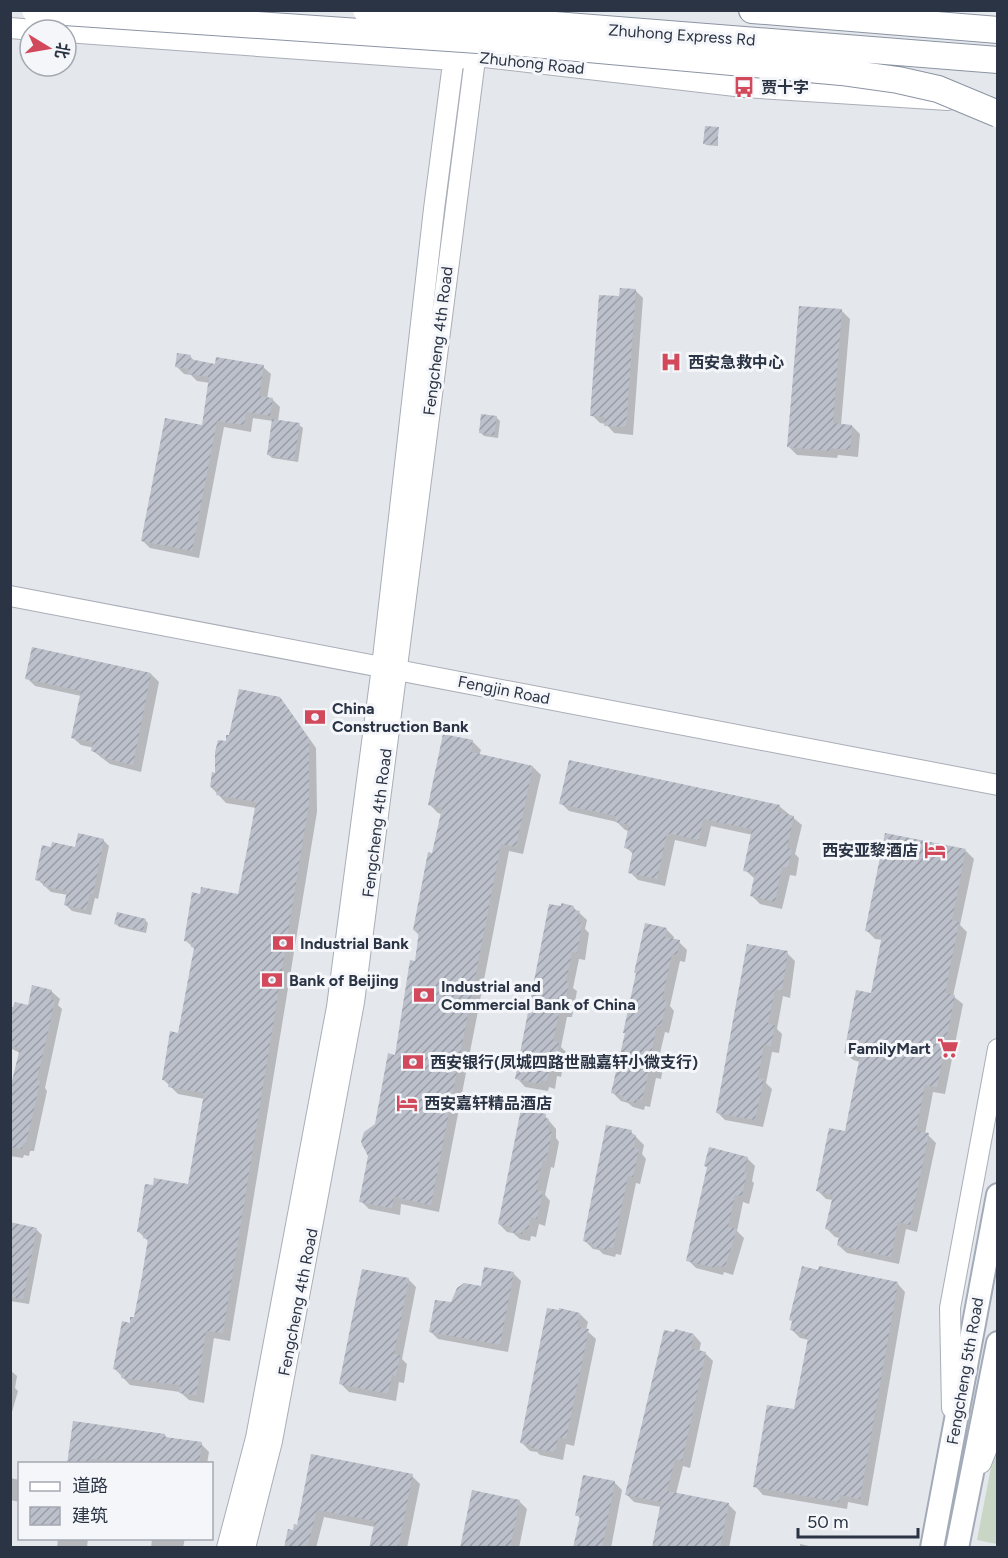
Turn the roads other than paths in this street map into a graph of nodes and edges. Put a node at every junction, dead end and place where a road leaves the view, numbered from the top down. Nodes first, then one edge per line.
1 (35, 10) edge
2 (366, 10) edge
3 (459, 10) edge
4 (481, 10) edge
5 (752, 10) edge
6 (998, 30) edge
7 (78, 33) edge
8 (476, 56) junction
9 (453, 60) junction
10 (998, 60) edge
11 (998, 106) edge
12 (998, 114) edge
13 (10, 596) edge
14 (390, 669) junction
15 (998, 785) edge
16 (998, 1049) edge
17 (998, 1195) edge
18 (998, 1343) edge
19 (998, 1420) edge
20 (952, 1437) junction
21 (966, 1502) junction
22 (227, 1548) edge
23 (245, 1548) edge
24 (932, 1548) edge
25 (957, 1548) edge

1 - 12 highway, bridge
2 - 10 highway, Zhuhong Express Rd, bridge
3 - 9 street, Fengcheng 4th Road
4 - 8 street, Fengcheng 4th Road
5 - 6 highway, Zhuhong Express Rd
7 - 9 street, Zhuhong Road
8 - 9 street, Zhuhong Road
8 - 11 street, Zhuhong Road
8 - 14 street, Fengcheng 4th Road
9 - 14 street, Fengcheng 4th Road
13 - 14 street, Fengjin Road
14 - 15 street, Fengjin Road
14 - 22 street, Fengcheng 4th Road
14 - 23 street, Fengcheng 4th Road
16 - 20 street
17 - 20 main road, Fengcheng 5th Road
18 - 21 main road, Fengcheng 5th Road
19 - 21 street
20 - 24 main road, Fengcheng 5th Road
21 - 25 main road, Fengcheng 5th Road

